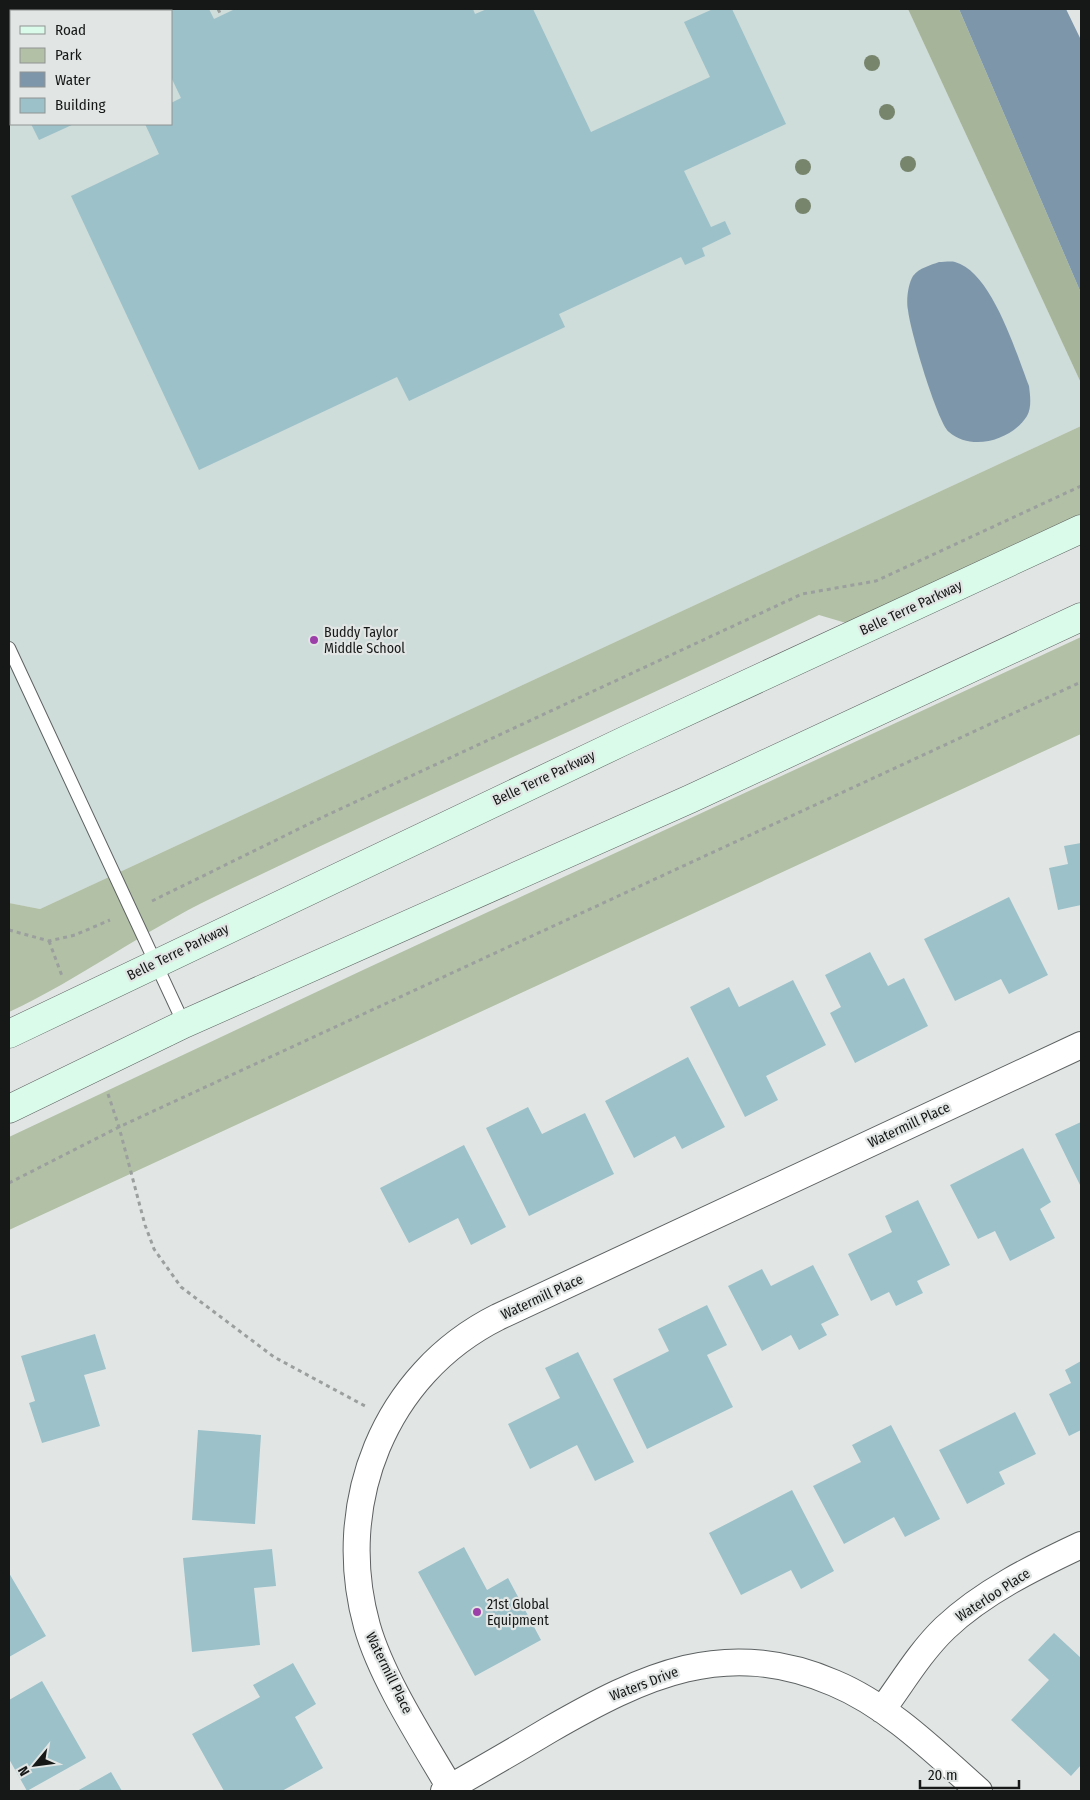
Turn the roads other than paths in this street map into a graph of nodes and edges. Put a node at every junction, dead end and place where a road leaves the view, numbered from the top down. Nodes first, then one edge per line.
1 (1081, 529) edge
2 (1081, 618) edge
3 (9, 648) edge
4 (156, 962) junction
5 (184, 1024) junction
6 (9, 1034) edge
7 (1081, 1045) edge
8 (9, 1109) edge
9 (1081, 1545) edge
10 (882, 1710) junction
11 (449, 1790) edge
12 (979, 1791) edge

1 - 4 main road, Belle Terre Parkway
2 - 5 main road
3 - 4 lane
4 - 5 lane
4 - 6 main road, Belle Terre Parkway
5 - 8 main road
7 - 11 street, Watermill Place
9 - 10 street, Waterloo Place
10 - 11 street, Waters Drive
10 - 12 street, Waters Drive

